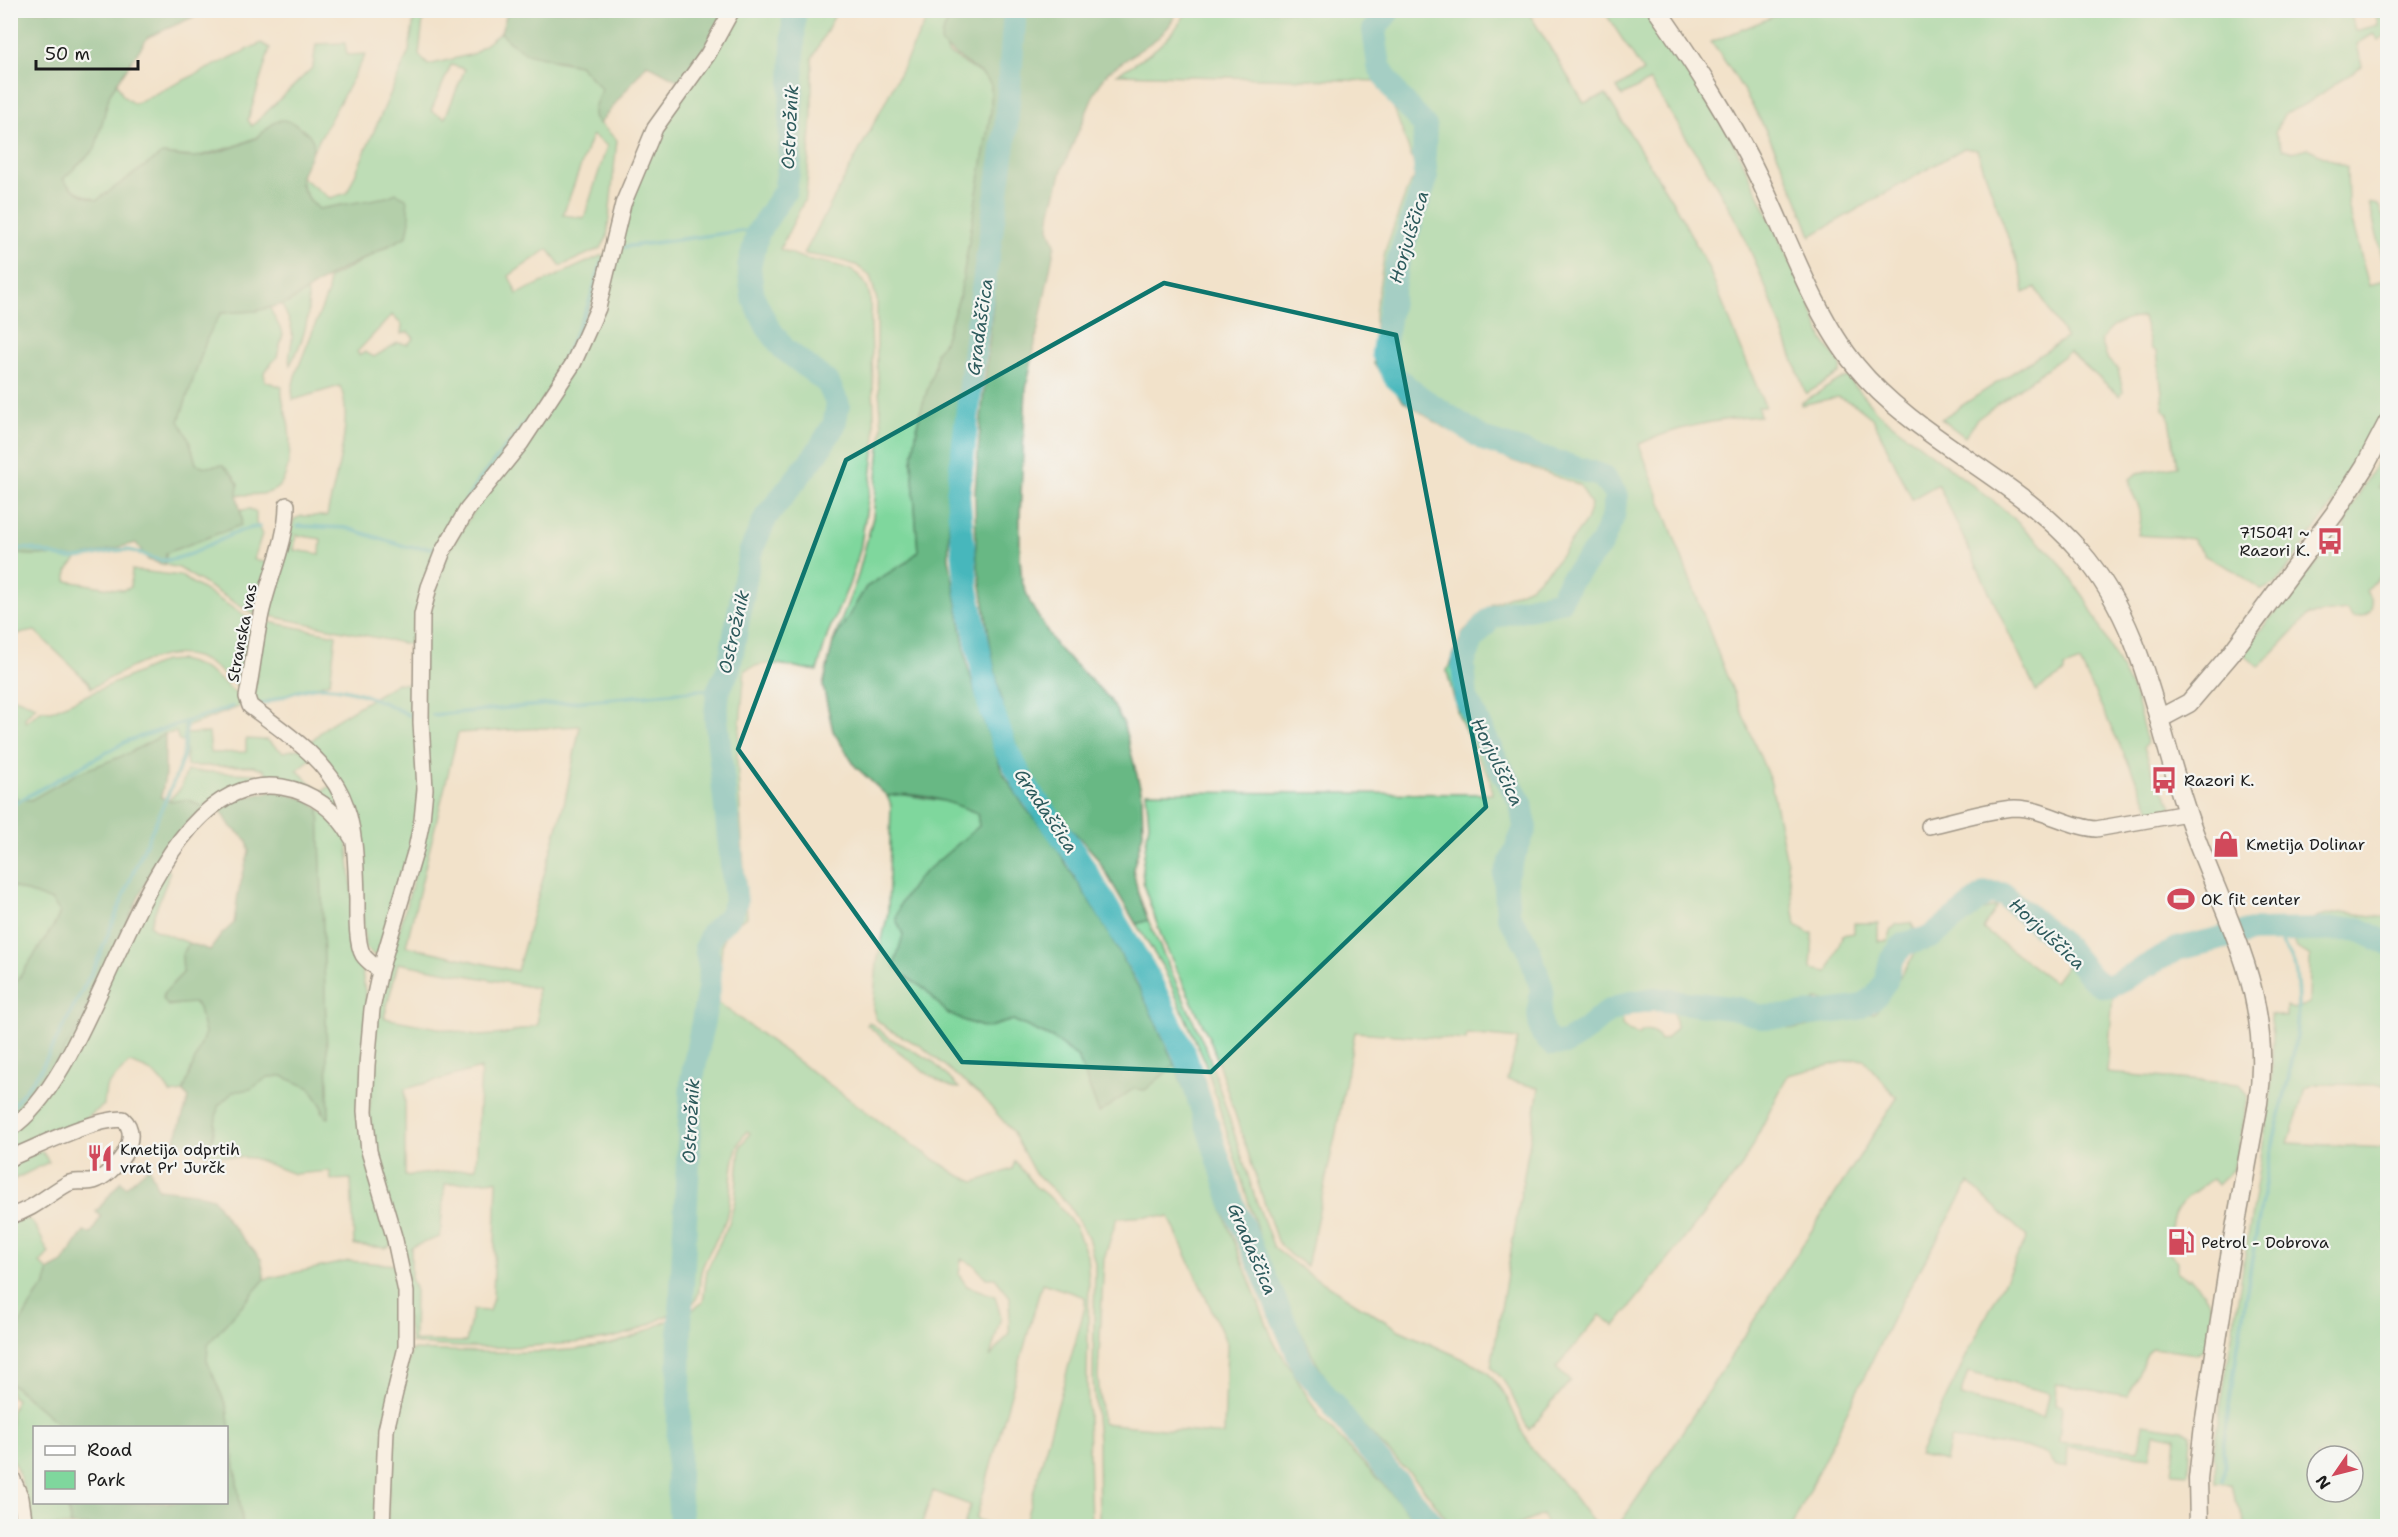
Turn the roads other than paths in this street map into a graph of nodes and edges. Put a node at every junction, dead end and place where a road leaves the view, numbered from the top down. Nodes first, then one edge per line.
1 (732, 10) edge
2 (1657, 10) edge
3 (2388, 423) edge
4 (287, 506) dead end
5 (2159, 719) junction
6 (2187, 813) junction
7 (1929, 826) dead end
8 (352, 838) junction
9 (380, 971) junction
10 (10, 1129) edge
11 (10, 1158) edge
12 (10, 1216) edge
13 (10, 1473) edge
14 (25, 1527) edge
15 (382, 1527) edge
16 (2199, 1527) edge

1 - 9 street
2 - 5 street
3 - 5 street
4 - 8 street, Stranska vas
5 - 6 street
6 - 7 street
6 - 16 street
8 - 9 street, Stranska vas
8 - 10 street
9 - 15 street
11 - 12 street
13 - 14 street

